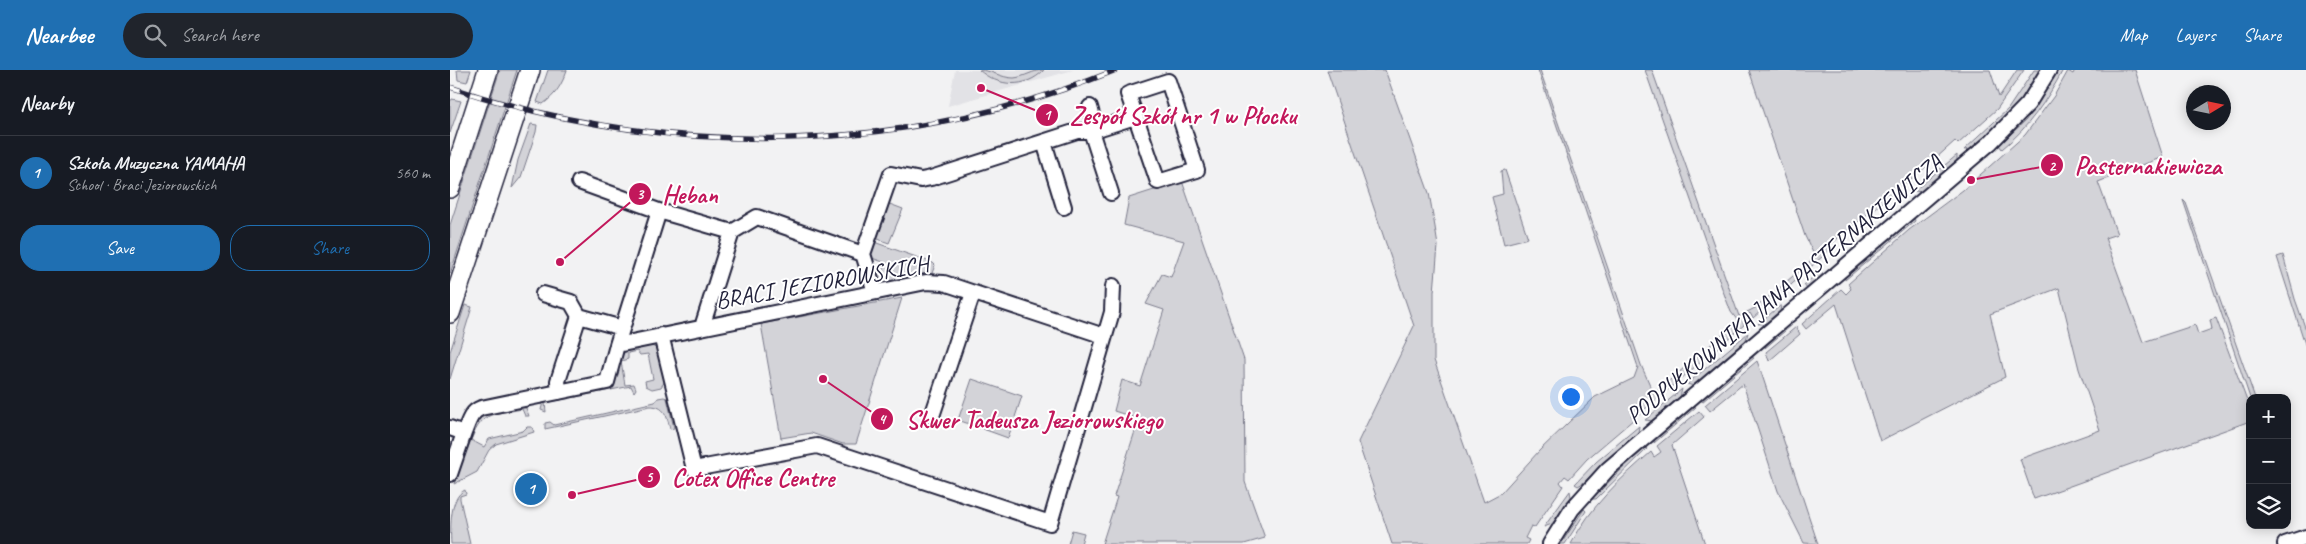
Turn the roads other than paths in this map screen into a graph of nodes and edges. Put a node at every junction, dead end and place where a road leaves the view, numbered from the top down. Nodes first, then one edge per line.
1 (488, 70) edge
2 (530, 70) edge
3 (2049, 70) edge
4 (1090, 107) dead end
5 (1136, 117) junction
6 (1093, 130) junction
7 (1044, 142) junction
8 (579, 182) dead end
9 (450, 188) edge
10 (1111, 193) dead end
11 (1064, 207) dead end
12 (659, 210) junction
13 (732, 232) junction
14 (863, 254) junction
15 (1114, 286) dead end
16 (876, 292) junction
17 (973, 293) junction
18 (543, 294) dead end
19 (450, 313) edge
20 (580, 316) junction
21 (702, 327) junction
22 (622, 328) junction
23 (661, 336) junction
24 (1104, 336) junction
25 (617, 345) junction
26 (558, 392) junction
27 (932, 416) dead end
28 (450, 428) edge
29 (464, 433) junction
30 (450, 474) edge
31 (2306, 537) edge
32 (1550, 544) edge
33 (2285, 544) edge

1 - 9 main road
2 - 19 main road
3 - 32 street, PODPUŁKOWNIKA JANA PASTERNAKIEWICZA
4 - 6 street
5 - 5 street
5 - 6 street
6 - 7 street
6 - 10 street
7 - 11 street
7 - 14 street
8 - 12 street
12 - 13 street
12 - 22 street
13 - 14 street
13 - 21 street
14 - 16 street
15 - 24 street
16 - 17 street, BRACI JEZIOROWSKICH
16 - 21 street, BRACI JEZIOROWSKICH
17 - 24 street, BRACI JEZIOROWSKICH
17 - 27 street
18 - 20 street
20 - 22 street
20 - 26 street
21 - 23 street, BRACI JEZIOROWSKICH
22 - 25 street
23 - 24 street
23 - 25 street, BRACI JEZIOROWSKICH
25 - 26 street
26 - 29 street
28 - 29 street
29 - 30 street
31 - 33 street

